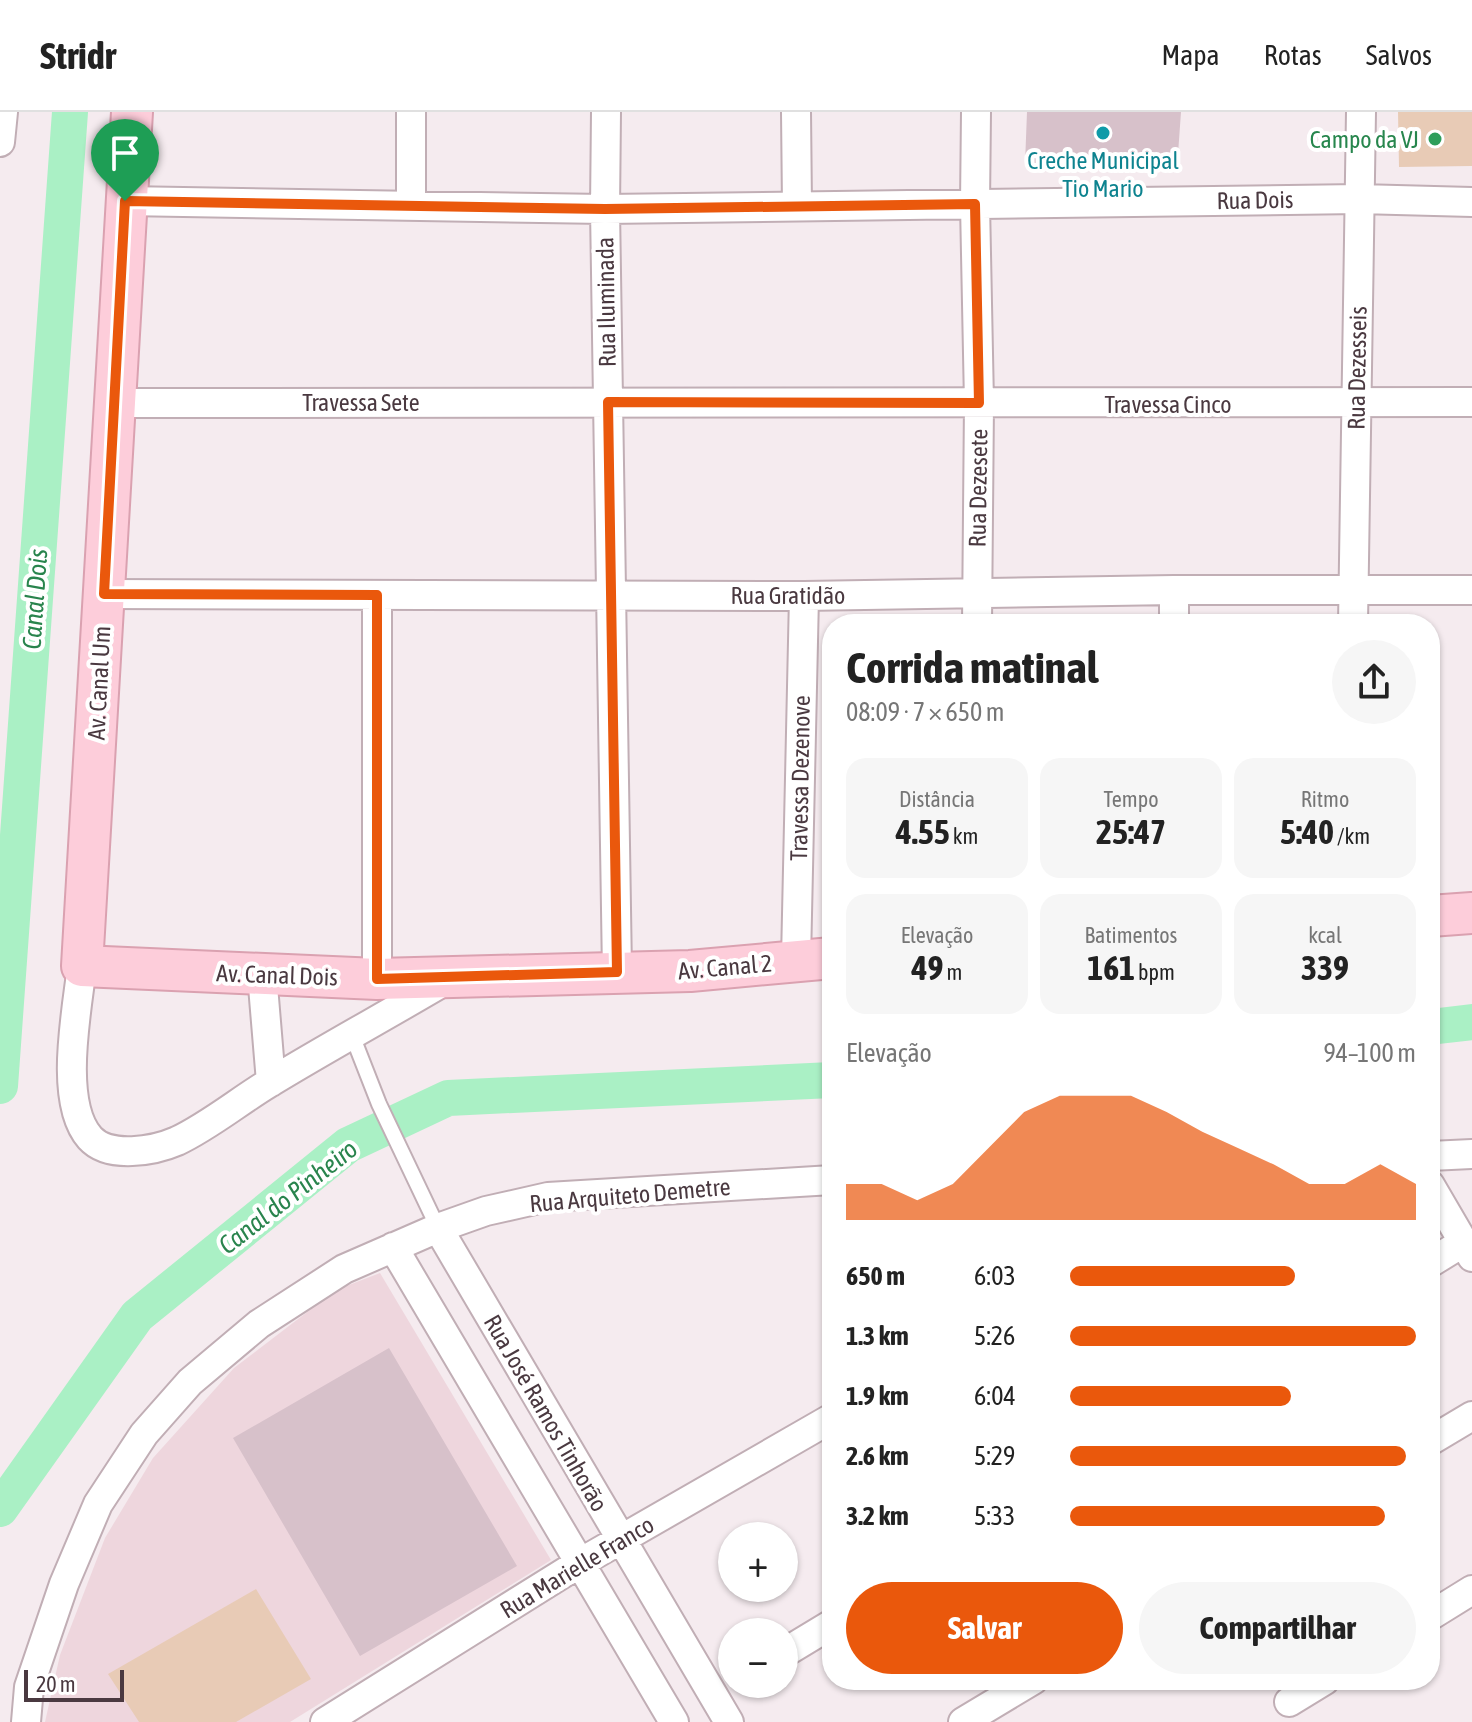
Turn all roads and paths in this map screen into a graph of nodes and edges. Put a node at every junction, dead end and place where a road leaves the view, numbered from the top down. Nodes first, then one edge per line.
1 (3, 112) edge
2 (132, 112) edge
3 (411, 112) edge
4 (606, 112) edge
5 (796, 112) edge
6 (976, 112) edge
7 (1361, 112) edge
8 (0, 142) edge
9 (1359, 199) junction
10 (125, 201) junction
11 (1472, 202) edge
12 (975, 204) junction
13 (411, 205) junction
14 (797, 205) junction
15 (605, 209) junction
16 (608, 402) junction
17 (1472, 402) edge
18 (114, 403) junction
19 (979, 403) junction
20 (1357, 404) junction
21 (1352, 589) junction
22 (1174, 590) junction
23 (1472, 590) edge
24 (977, 593) junction
25 (104, 594) junction
26 (610, 594) junction
27 (377, 595) junction
28 (804, 596) junction
29 (977, 614) edge
30 (1174, 614) edge
31 (1353, 614) edge
32 (1472, 913) edge
33 (1440, 915) edge
34 (814, 959) edge
35 (82, 966) junction
36 (617, 972) junction
37 (262, 974) junction
38 (453, 977) junction
39 (377, 979) junction
40 (352, 1035) junction
41 (271, 1082) junction
42 (1472, 1154) edge
43 (1440, 1156) edge
44 (822, 1181) edge
45 (1440, 1202) edge
46 (438, 1228) junction
47 (393, 1247) junction
48 (1468, 1250) edge
49 (1440, 1260) edge
50 (1472, 1416) edge
51 (822, 1424) edge
52 (1440, 1435) edge
53 (620, 1540) junction
54 (578, 1564) junction
55 (1472, 1590) edge
56 (1440, 1610) edge
57 (822, 1630) edge
58 (798, 1645) edge
59 (718, 1683) edge
60 (1016, 1690) edge
61 (1309, 1690) edge
62 (724, 1698) edge
63 (1289, 1702) dead end
64 (672, 1721) edge
65 (26, 1722) edge
66 (325, 1722) edge
67 (729, 1722) edge
68 (963, 1722) edge

1 - 8 street
2 - 10 street, Av. Canal Um
3 - 13 street
4 - 15 street, Rua Iluminada
5 - 14 street
6 - 12 street, Rua Dezesete
7 - 9 street, Rua Dezesseis
9 - 11 street, Rua Dois
9 - 12 street, Rua Dois
9 - 20 street, Rua Dezesseis
10 - 13 street, Rua Dois
10 - 18 street, Av. Canal Um
12 - 14 street, Rua Dois
12 - 19 street, Rua Dezesete
13 - 15 street, Rua Dois
14 - 15 street, Rua Dois
15 - 16 street, Rua Iluminada
16 - 18 street, Travessa Sete
16 - 19 street, Travessa Sete
16 - 26 street, Rua Iluminada
17 - 20 street, Travessa Cinco
18 - 25 street, Av. Canal Um
19 - 20 street, Travessa Cinco
19 - 24 street, Rua Dezesete
20 - 21 street, Rua Dezesseis
21 - 22 street, Rua Gratidão
21 - 23 street, Rua Gratidão
21 - 31 street, Rua Dezesseis
22 - 24 street, Rua Gratidão
22 - 30 street
24 - 28 street, Rua Gratidão
24 - 29 street, Rua Dezesete
25 - 27 street, Rua Gratidão
25 - 35 street, Av. Canal Um
26 - 27 street, Rua Gratidão
26 - 28 street, Rua Gratidão
26 - 36 street, Rua Iluminada
27 - 39 street
28 - 34 street, Travessa Dezenove
32 - 33 street
34 - 36 street, Av. Canal 2
35 - 37 street, Av. Canal Dois
35 - 41 street
36 - 38 street, Av. Canal Dois
37 - 39 street, Av. Canal Dois
37 - 41 street
38 - 39 street, Av. Canal Dois
38 - 40 street
40 - 41 street
40 - 46 lane
42 - 43 street
44 - 46 street, Rua Arquiteto Demetre
45 - 48 street
46 - 47 street, Rua Arquiteto Demetre
46 - 53 street, Rua José Ramos Tinhorão
47 - 54 street, Rua José Ramos Tinhorão
47 - 65 street, Rua Arquiteto Demetre
48 - 49 street
50 - 52 street
51 - 53 street, Rua Marielle Franco
53 - 54 street, Rua Marielle Franco
53 - 59 street, Rua José Ramos Tinhorão
54 - 64 street, Rua José Ramos Tinhorão
54 - 66 street, Rua Marielle Franco
55 - 56 street
57 - 58 street
60 - 68 street
61 - 63 street
62 - 67 street, Rua José Ramos Tinhorão

